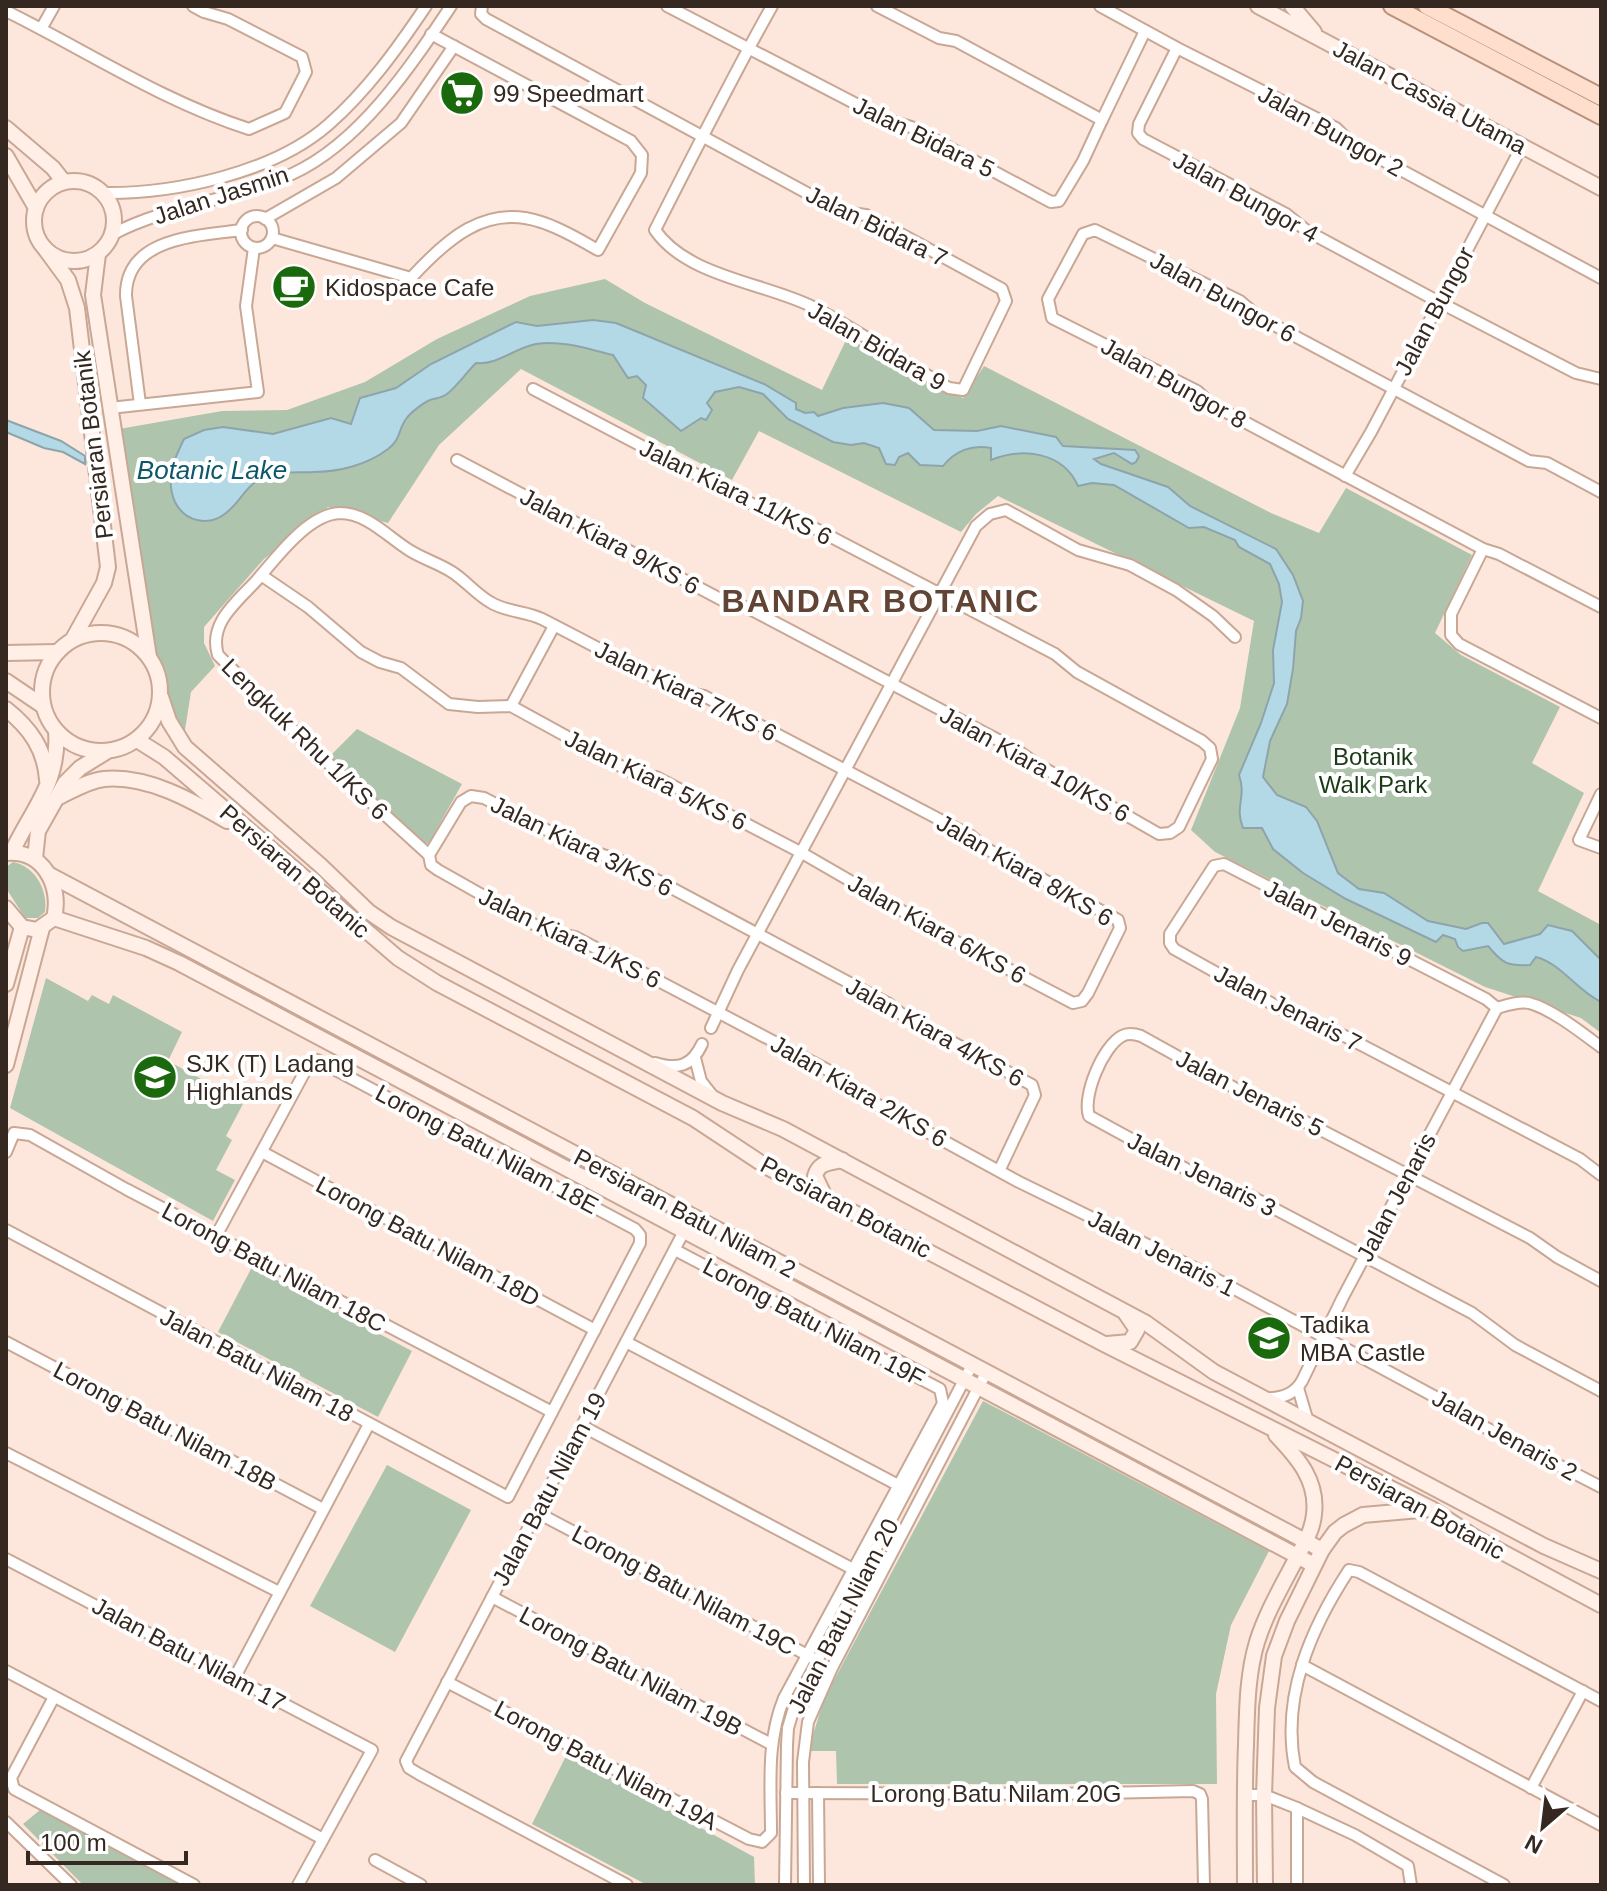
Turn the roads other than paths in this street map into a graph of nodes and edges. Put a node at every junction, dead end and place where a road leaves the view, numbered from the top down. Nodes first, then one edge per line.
1 (54, 6) edge
2 (193, 6) edge
3 (426, 6) edge
4 (451, 6) edge
5 (482, 6) edge
6 (667, 6) edge
7 (772, 6) edge
8 (877, 6) edge
9 (1100, 6) edge
10 (1258, 6) edge
11 (1292, 6) edge
12 (1392, 6) edge
13 (1427, 6) edge
14 (6, 11) edge
15 (1440, 11) edge
16 (41, 29) junction
17 (1145, 31) junction
18 (431, 34) junction
19 (1323, 40) junction
20 (454, 46) junction
21 (1177, 48) junction
22 (749, 49) junction
23 (1601, 97) edge
24 (1601, 116) edge
25 (1102, 120) junction
26 (6, 128) edge
27 (704, 137) junction
28 (1522, 146) junction
29 (6, 156) edge
30 (64, 182) junction
31 (1601, 188) edge
32 (103, 193) junction
33 (36, 208) junction
34 (1485, 216) junction
35 (265, 219) junction
36 (242, 230) junction
37 (113, 234) junction
38 (272, 238) junction
39 (254, 248) junction
40 (46, 250) junction
41 (98, 254) junction
42 (1064, 266) joint
43 (1601, 278) edge
44 (1439, 302) junction
45 (990, 338) joint
46 (1601, 379) edge
47 (533, 389) dead end
48 (1393, 389) junction
49 (140, 404) junction
50 (110, 408) junction
51 (457, 460) dead end
52 (1345, 476) junction
53 (1601, 492) edge
54 (1483, 549) junction
55 (261, 575) junction
56 (939, 595) junction
57 (1601, 607) edge
58 (526, 613) joint
59 (554, 626) junction
60 (1235, 637) dead end
61 (73, 639) junction
62 (57, 652) junction
63 (6, 653) edge
64 (149, 657) junction
65 (6, 681) edge
66 (891, 685) junction
67 (161, 697) junction
68 (43, 706) junction
69 (511, 706) junction
70 (6, 709) edge
71 (1601, 718) edge
72 (56, 731) junction
73 (137, 740) junction
74 (106, 751) junction
75 (846, 770) junction
76 (1601, 794) edge
77 (51, 795) junction
78 (24, 826) junction
79 (1179, 827) joint
80 (6, 831) edge
81 (259, 840) junction
82 (1601, 848) edge
83 (9, 853) edge
84 (802, 853) junction
85 (429, 855) junction
86 (35, 858) junction
87 (48, 874) junction
88 (1190, 901) joint
89 (6, 908) edge
90 (54, 918) junction
91 (22, 927) junction
92 (42, 928) junction
93 (757, 934) junction
94 (6, 984) edge
95 (1073, 1003) joint
96 (300, 1008) junction
97 (1497, 1008) junction
98 (719, 1012) junction
99 (292, 1023) junction
100 (711, 1028) dead end
101 (702, 1044) dead end
102 (1601, 1047) edge
103 (638, 1058) junction
104 (695, 1058) junction
105 (1100, 1064) joint
106 (6, 1065) edge
107 (1451, 1093) junction
108 (722, 1103) junction
109 (6, 1152) edge
110 (262, 1152) junction
111 (842, 1160) junction
112 (1000, 1169) junction
113 (1409, 1175) junction
114 (1601, 1175) edge
115 (825, 1197) junction
116 (692, 1216) junction
117 (6, 1230) edge
118 (684, 1232) junction
119 (216, 1236) junction
120 (675, 1250) junction
121 (1364, 1258) junction
122 (1601, 1281) edge
123 (1124, 1311) junction
124 (595, 1330) junction
125 (1324, 1337) junction
126 (6, 1342) edge
127 (626, 1342) junction
128 (1104, 1344) junction
129 (972, 1365) junction
130 (986, 1373) junction
131 (963, 1381) junction
132 (1298, 1388) junction
133 (977, 1389) junction
134 (1601, 1391) edge
135 (1263, 1398) junction
136 (552, 1412) junction
137 (1308, 1422) junction
138 (369, 1424) junction
139 (582, 1426) junction
140 (1268, 1427) junction
141 (6, 1453) edge
142 (898, 1485) junction
143 (1601, 1487) edge
144 (323, 1509) junction
145 (1432, 1509) junction
146 (536, 1512) junction
147 (1305, 1542) junction
148 (1322, 1550) junction
149 (1297, 1556) junction
150 (6, 1559) edge
151 (1314, 1565) junction
152 (853, 1569) junction
153 (1601, 1571) edge
154 (279, 1592) junction
155 (492, 1597) junction
156 (1601, 1605) edge
157 (807, 1655) junction
158 (818, 1661) junction
159 (1302, 1665) junction
160 (832, 1668) junction
161 (6, 1671) edge
162 (235, 1677) junction
163 (447, 1682) junction
164 (1583, 1691) junction
165 (54, 1697) junction
166 (1601, 1701) edge
167 (771, 1744) junction
168 (1531, 1788) junction
169 (786, 1793) junction
170 (803, 1793) junction
171 (818, 1793) junction
172 (1244, 1795) junction
173 (1264, 1795) junction
174 (1297, 1808) junction
175 (6, 1822) edge
176 (1601, 1825) edge
177 (323, 1839) junction
178 (375, 1860) dead end
179 (71, 1885) edge
180 (194, 1885) edge
181 (298, 1885) edge
182 (421, 1885) edge
183 (627, 1885) edge
184 (785, 1885) edge
185 (804, 1885) edge
186 (819, 1885) edge
187 (1204, 1885) edge
188 (1245, 1885) edge
189 (1265, 1885) edge
190 (1297, 1885) edge
191 (1411, 1885) edge
192 (1504, 1885) edge

1 - 16 street
2 - 16 street
3 - 32 street, Jalan Jasmin
4 - 18 street, Jalan Jasmin
5 - 27 street, Jalan Bidara 7
6 - 22 street
7 - 22 street
8 - 25 street
9 - 17 street, Jalan Bungor 2
10 - 19 main road, Jalan Cassia Utama
11 - 19 main road
12 - 24 main road
13 - 15 main road
14 - 16 street
15 - 23 main road
17 - 21 street, Jalan Bungor 2
17 - 25 street
18 - 20 street
18 - 37 street, Jalan Jasmin
19 - 28 main road, Jalan Cassia Utama
20 - 35 street
20 - 38 street
21 - 34 street, Jalan Bungor 2
21 - 44 street, Jalan Bungor 4
22 - 25 street, Jalan Bidara 5
22 - 27 street
26 - 30 main road
27 - 45 street, Jalan Bidara 7
27 - 45 street, Jalan Bidara 9
28 - 31 main road, Jalan Cassia Utama
28 - 34 street, Jalan Bungor
29 - 33 main road
30 - 32 main road
30 - 33 main road
32 - 37 main road
33 - 40 main road
34 - 43 street, Jalan Bungor 2
34 - 44 street, Jalan Bungor
35 - 36 street
35 - 38 street
36 - 39 street
36 - 49 street
37 - 41 main road
38 - 39 street
39 - 49 street
40 - 41 main road
40 - 61 main road, Persiaran Botanik
41 - 50 main road, Persiaran Botanik
42 - 48 street, Jalan Bungor 6
42 - 52 street, Jalan Bungor 8
44 - 46 street, Jalan Bungor 4
44 - 48 street, Jalan Bungor
47 - 56 street, Jalan Kiara 11/KS 6
48 - 52 street, Jalan Bungor
48 - 53 street, Jalan Bungor 6
49 - 50 street
50 - 64 main road, Persiaran Botanik
51 - 66 street, Jalan Kiara 9/KS 6
52 - 54 street, Jalan Bungor 8
54 - 57 street, Jalan Bungor 8
54 - 71 street
55 - 58 street, Lengkuk Rhu 1/KS 6
55 - 69 street
55 - 85 street, Lengkuk Rhu 1/KS 6
56 - 60 street
56 - 66 street
56 - 79 street, Jalan Kiara 11/KS 6
58 - 59 street, Jalan Kiara 7/KS 6
59 - 69 street
59 - 75 street, Jalan Kiara 7/KS 6
61 - 62 main road
61 - 64 main road
62 - 63 main road
62 - 68 main road
64 - 67 main road
65 - 68 main road
66 - 75 street
66 - 79 street, Jalan Kiara 10/KS 6
67 - 73 main road
67 - 103 main road, Persiaran Botanic
68 - 72 main road
69 - 84 street, Jalan Kiara 5/KS 6
70 - 77 main road
72 - 74 main road
72 - 77 main road
73 - 74 main road
73 - 81 main road, Persiaran Botanic
74 - 77 main road
75 - 84 street
75 - 95 street, Jalan Kiara 8/KS 6
76 - 82 street
77 - 78 main road
77 - 81 main road
77 - 86 main road
78 - 80 main road
78 - 83 main road
81 - 115 main road, Persiaran Botanic
83 - 86 main road
84 - 93 street
84 - 95 street, Jalan Kiara 6/KS 6
85 - 93 street, Jalan Kiara 3/KS 6
85 - 98 street, Jalan Kiara 1/KS 6
86 - 87 main road
87 - 90 main road
87 - 96 main road, Persiaran Batu Nilam 2
88 - 97 street, Jalan Jenaris 9
88 - 107 street, Jalan Jenaris 7
89 - 91 main road
90 - 92 main road
90 - 99 main road, Persiaran Batu Nilam 2
91 - 92 main road
91 - 94 main road
92 - 106 main road
93 - 98 street
93 - 112 street, Jalan Kiara 4/KS 6
96 - 99 main road
96 - 116 main road, Persiaran Batu Nilam 2
97 - 102 street
97 - 107 street, Jalan Jenaris
98 - 100 street
98 - 112 street, Jalan Kiara 2/KS 6
99 - 118 main road, Persiaran Batu Nilam 2
101 - 104 street
103 - 104 street
103 - 108 main road, Persiaran Botanic
104 - 108 street
105 - 113 street, Jalan Jenaris 5
105 - 121 street, Jalan Jenaris 3
107 - 113 street, Jalan Jenaris
107 - 114 street, Jalan Jenaris 7
108 - 111 main road, Persiaran Botanic
109 - 119 street, Lorong Batu Nilam 18C
110 - 119 street
110 - 124 street, Lorong Batu Nilam 18D
110 - 124 street, Lorong Batu Nilam 18E
111 - 115 main road
111 - 123 main road, Persiaran Botanic
112 - 125 street, Jalan Jenaris 1
113 - 121 street, Jalan Jenaris
113 - 122 street
115 - 128 main road, Persiaran Botanic
116 - 118 street, Jalan Batu Nilam 19
116 - 129 main road, Persiaran Batu Nilam 2
117 - 138 street, Jalan Batu Nilam 18
118 - 120 street, Jalan Batu Nilam 19
118 - 131 main road, Persiaran Batu Nilam 2
119 - 136 street, Lorong Batu Nilam 18C
120 - 127 street, Jalan Batu Nilam 19
120 - 142 street, Lorong Batu Nilam 19F
121 - 125 street, Jalan Jenaris
121 - 134 street
123 - 128 main road
123 - 135 main road, Persiaran Botanic
124 - 136 street
125 - 132 street, Jalan Jenaris
125 - 143 street, Jalan Jenaris 2
126 - 144 street, Lorong Batu Nilam 18B
127 - 139 street, Jalan Batu Nilam 19
127 - 142 street
128 - 140 main road, Persiaran Botanic
129 - 130 main road, Persiaran Batu Nilam 2
129 - 131 street, Jalan Batu Nilam 20
130 - 133 street, Jalan Batu Nilam 20
130 - 147 main road, Persiaran Batu Nilam 2
131 - 133 main road, Persiaran Batu Nilam 2
131 - 158 street, Jalan Batu Nilam 20
132 - 135 street
132 - 137 street
133 - 149 main road, Persiaran Batu Nilam 2
133 - 160 street, Jalan Batu Nilam 20
135 - 137 main road, Persiaran Botanic
136 - 138 street, Jalan Batu Nilam 18
137 - 153 main road, Persiaran Botanic
138 - 144 street
139 - 146 street, Jalan Batu Nilam 19
139 - 152 street
140 - 145 main road, Persiaran Botanic
140 - 147 main road
141 - 154 street
142 - 152 street
144 - 154 street
145 - 148 main road
145 - 156 main road, Persiaran Botanic
146 - 155 street, Jalan Batu Nilam 19
146 - 157 street, Lorong Batu Nilam 19C
147 - 148 main road, Persiaran Batu Nilam 2
147 - 149 main road
148 - 151 main road
149 - 151 main road, Persiaran Batu Nilam 2
149 - 172 main road
150 - 162 street, Jalan Batu Nilam 17
151 - 173 main road
152 - 157 street
154 - 162 street
155 - 163 street, Jalan Batu Nilam 19
155 - 167 street, Lorong Batu Nilam 19B
157 - 158 street, Lorong Batu Nilam 19C
157 - 167 street
158 - 160 street, Lorong Batu Nilam 19C
158 - 169 street, Jalan Batu Nilam 20
159 - 164 street
159 - 168 street
159 - 192 street
160 - 170 street, Jalan Batu Nilam 20
161 - 165 street
162 - 177 street, Jalan Batu Nilam 17
163 - 167 street, Lorong Batu Nilam 19A
163 - 183 street, Jalan Batu Nilam 19
164 - 166 street
164 - 168 street
165 - 177 street
165 - 180 street
168 - 176 street
169 - 170 street, Lorong Batu Nilam 20G
169 - 184 street, Jalan Batu Nilam 20
170 - 171 street, Lorong Batu Nilam 20G
170 - 185 street, Jalan Batu Nilam 20
171 - 186 street
171 - 187 street, Lorong Batu Nilam 20G
172 - 173 street
172 - 188 main road
173 - 174 street
173 - 189 main road
174 - 190 street
174 - 191 street
175 - 179 street
177 - 181 street
178 - 182 street

